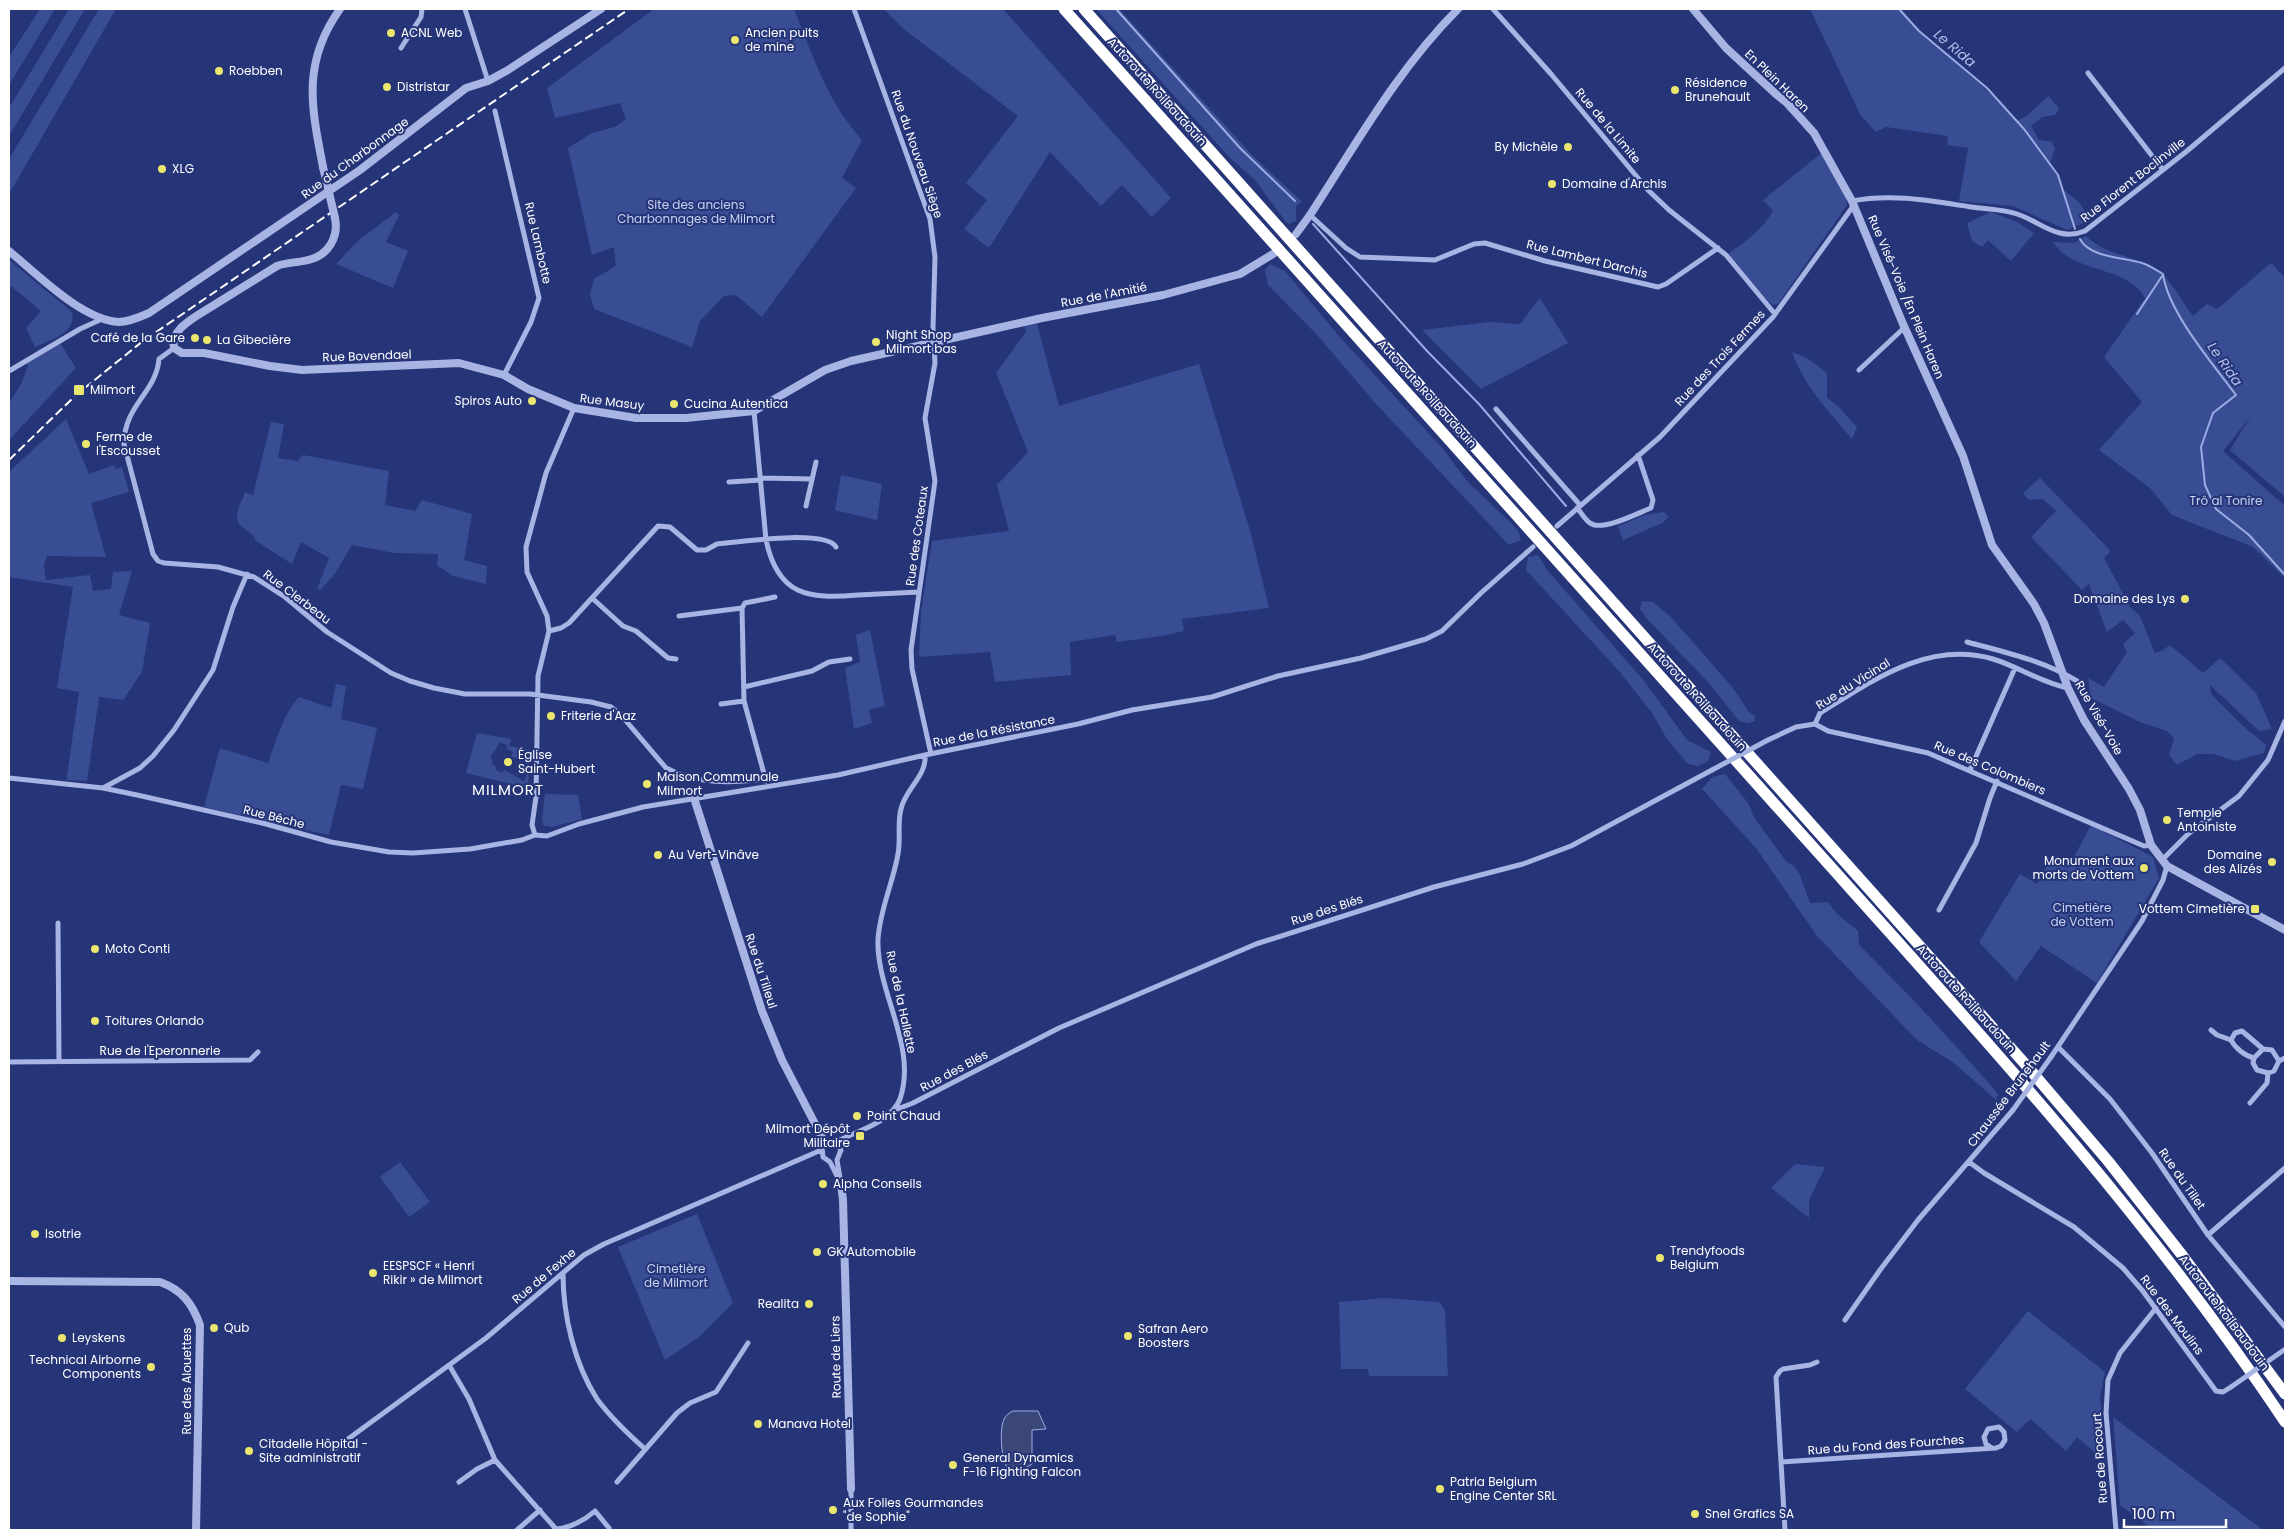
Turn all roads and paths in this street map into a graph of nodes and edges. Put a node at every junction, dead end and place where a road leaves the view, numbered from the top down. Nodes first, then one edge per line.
1 (340, 9) edge
2 (422, 9) edge
3 (465, 9) edge
4 (600, 9) edge
5 (854, 9) edge
6 (1064, 9) edge
7 (1084, 9) edge
8 (1458, 9) edge
9 (1493, 9) edge
10 (1693, 9) edge
11 (401, 48) dead end
12 (2285, 68) edge
13 (2088, 73) dead end
14 (488, 81) junction
15 (495, 111) dead end
16 (2163, 170) junction
17 (1853, 203) junction
18 (1310, 215) junction
19 (1296, 234) dead end
20 (1718, 248) junction
21 (9, 251) edge
22 (1272, 254) dead end
23 (1775, 314) junction
24 (102, 319) junction
25 (1905, 327) junction
26 (934, 340) junction
27 (174, 348) junction
28 (1860, 370) dead end
29 (9, 371) edge
30 (504, 375) junction
31 (1940, 402) joint
32 (574, 408) junction
33 (1496, 408) dead end
34 (754, 411) junction
35 (1638, 455) junction
36 (816, 462) dead end
37 (761, 479) junction
38 (812, 479) junction
39 (729, 482) dead end
40 (806, 506) dead end
41 (1578, 507) junction
42 (1557, 526) dead end
43 (766, 540) junction
44 (836, 547) dead end
45 (1533, 547) dead end
46 (247, 574) junction
47 (919, 592) junction
48 (775, 597) dead end
49 (592, 598) junction
50 (742, 608) junction
51 (680, 616) dead end
52 (549, 631) junction
53 (1967, 642) dead end
54 (676, 659) dead end
55 (850, 659) dead end
56 (2016, 668) junction
57 (2061, 672) junction
58 (2077, 681) dead end
59 (744, 687) junction
60 (2068, 688) junction
61 (538, 695) junction
62 (744, 701) junction
63 (721, 704) dead end
64 (2285, 720) edge
65 (1815, 724) junction
66 (1768, 740) joint
67 (928, 754) junction
68 (1970, 770) junction
69 (9, 778) edge
70 (766, 779) junction
71 (1997, 782) junction
72 (768, 786) junction
73 (103, 788) junction
74 (694, 798) junction
75 (535, 835) junction
76 (2151, 845) junction
77 (2165, 863) junction
78 (1939, 910) dead end
79 (58, 923) dead end
80 (2285, 930) edge
81 (2211, 1030) dead end
82 (2231, 1040) junction
83 (2058, 1047) junction
84 (2263, 1049) junction
85 (258, 1052) dead end
86 (2254, 1058) junction
87 (2285, 1058) edge
88 (59, 1061) junction
89 (2279, 1061) junction
90 (9, 1062) edge
91 (2268, 1074) junction
92 (2250, 1103) dead end
93 (895, 1110) junction
94 (839, 1142) junction
95 (825, 1143) junction
96 (821, 1152) junction
97 (837, 1160) junction
98 (830, 1162) junction
99 (1970, 1162) junction
100 (2285, 1168) edge
101 (841, 1184) junction
102 (2208, 1235) junction
103 (563, 1273) junction
104 (9, 1281) edge
105 (2156, 1308) junction
106 (1845, 1320) dead end
107 (2285, 1327) edge
108 (748, 1342) dead end
109 (2284, 1349) edge
110 (1817, 1362) dead end
111 (449, 1366) junction
112 (2285, 1394) edge
113 (2285, 1422) edge
114 (1992, 1448) junction
115 (645, 1449) junction
116 (333, 1450) dead end
117 (495, 1460) junction
118 (1781, 1462) junction
119 (459, 1482) dead end
120 (617, 1482) dead end
121 (851, 1489) joint
122 (540, 1510) junction
123 (609, 1528) dead end
124 (196, 1530) edge
125 (517, 1530) edge
126 (851, 1530) edge
127 (1785, 1530) edge
128 (2116, 1530) edge

1 - 27 street, bridge
2 - 11 street
3 - 14 street
4 - 14 street, Rue du Charbonnage
5 - 26 street, Rue du Nouveau Siège
6 - 113 highway, Autoroute Roi Baudouin
7 - 112 highway, Autoroute Roi Baudouin
8 - 18 street
9 - 20 street, Rue de la Limite
10 - 17 street, En Plein Haren
12 - 16 street, Rue Florent Boclinville
13 - 16 street
14 - 24 street, Rue du Charbonnage
15 - 30 street, Rue Lambotte
16 - 17 street, Rue Florent Boclinville
17 - 23 street, Rue des Trois Fermes
17 - 25 street, Rue Visé-Voie /En Plein Haren
18 - 19 street
18 - 20 street, Rue Lambert Darchis
20 - 23 street, Rue de la Limite
21 - 24 street
22 - 26 street, Rue de l'Amitié
23 - 35 street, Rue des Trois Fermes
24 - 29 street
25 - 28 street
25 - 31 street, Rue Visé-Voie /En Plein Haren
26 - 34 street, Rue Masuy
26 - 47 street, Rue des Coteaux
27 - 30 street, Rue Bovendael
27 - 46 street, Rue Clerbeau
30 - 32 street, Rue Bovendael
31 - 57 street, Rue Visé-Voie
32 - 34 street, Rue Masuy
32 - 52 street, Rue Masuy
33 - 41 street
34 - 37 street
35 - 41 street, Rue des Trois Fermes
35 - 41 street
36 - 38 street
37 - 38 street
37 - 39 street
37 - 43 street
38 - 40 street
41 - 42 street, Rue des Trois Fermes
43 - 44 street
43 - 47 street
43 - 49 street
45 - 67 street, Rue de la Résistance
46 - 61 street, Rue Clerbeau
46 - 73 street
47 - 67 street, Rue des Coteaux
48 - 50 street
49 - 52 street
49 - 54 street
50 - 51 street
50 - 59 street
52 - 61 street, Rue Masuy
53 - 57 street
55 - 59 street
56 - 60 street, Rue du Vicinal
56 - 65 street, Rue du Vicinal
56 - 68 street
57 - 58 street
57 - 60 street, Rue Visé-Voie
59 - 62 street
60 - 76 street, Rue Visé-Voie
61 - 70 street, Rue Clerbeau
61 - 75 street, Rue Masuy
62 - 63 street
62 - 70 street
64 - 77 street, Chaussée Brunehault
65 - 66 street, Rue du Vicinal
65 - 68 street, Rue des Colombiers
66 - 93 street, Rue des Blés, bridge
67 - 72 street, Rue de la Résistance
67 - 93 street, Rue de la Hallette
68 - 71 street, Rue des Colombiers
69 - 73 street, Rue Bêche
70 - 72 street
71 - 76 street, Rue des Colombiers
71 - 78 street
72 - 74 street, Rue de la Résistance
73 - 75 street, Rue Bêche
74 - 75 street, Rue de la Résistance
74 - 95 street, Rue du Tilleul
76 - 77 street, Rue Visé-Voie
77 - 80 street, Rue Visé-Voie
77 - 83 street, Chaussée Brunehault
79 - 88 street
81 - 82 street
82 - 84 street
82 - 86 street
83 - 99 street, Chaussée Brunehault, bridge
83 - 102 street, Rue du Tillet
84 - 86 street
84 - 89 street
85 - 88 street, Rue de l'Eperonnerie
86 - 91 street
87 - 89 street
88 - 90 street, Rue de l'Eperonnerie
89 - 91 street
91 - 92 street
93 - 94 street
94 - 95 street
94 - 97 street, Route de Liers
95 - 96 street
96 - 98 street, Route de Liers
96 - 103 street, Rue de Fexhe
97 - 98 street
97 - 101 street, Route de Liers
98 - 101 street, Route de Liers
99 - 105 street, Rue des Moulins
99 - 106 street, Chaussée Brunehault
100 - 102 street
101 - 121 street, Route de Liers
102 - 107 street, Rue du Tillet
103 - 111 street, Rue de Fexhe
103 - 115 street
104 - 124 street, Rue des Alouettes
105 - 109 street, Rue des Moulins, bridge
105 - 128 street, Rue de Rocourt
108 - 115 street
110 - 118 street
111 - 116 street, Rue de Fexhe
111 - 117 street
114 - 114 street
114 - 118 street, Rue du Fond des Fourches
115 - 120 street
117 - 119 street
117 - 122 street
118 - 127 street
121 - 126 street, Route de Liers
122 - 123 street
122 - 125 street

